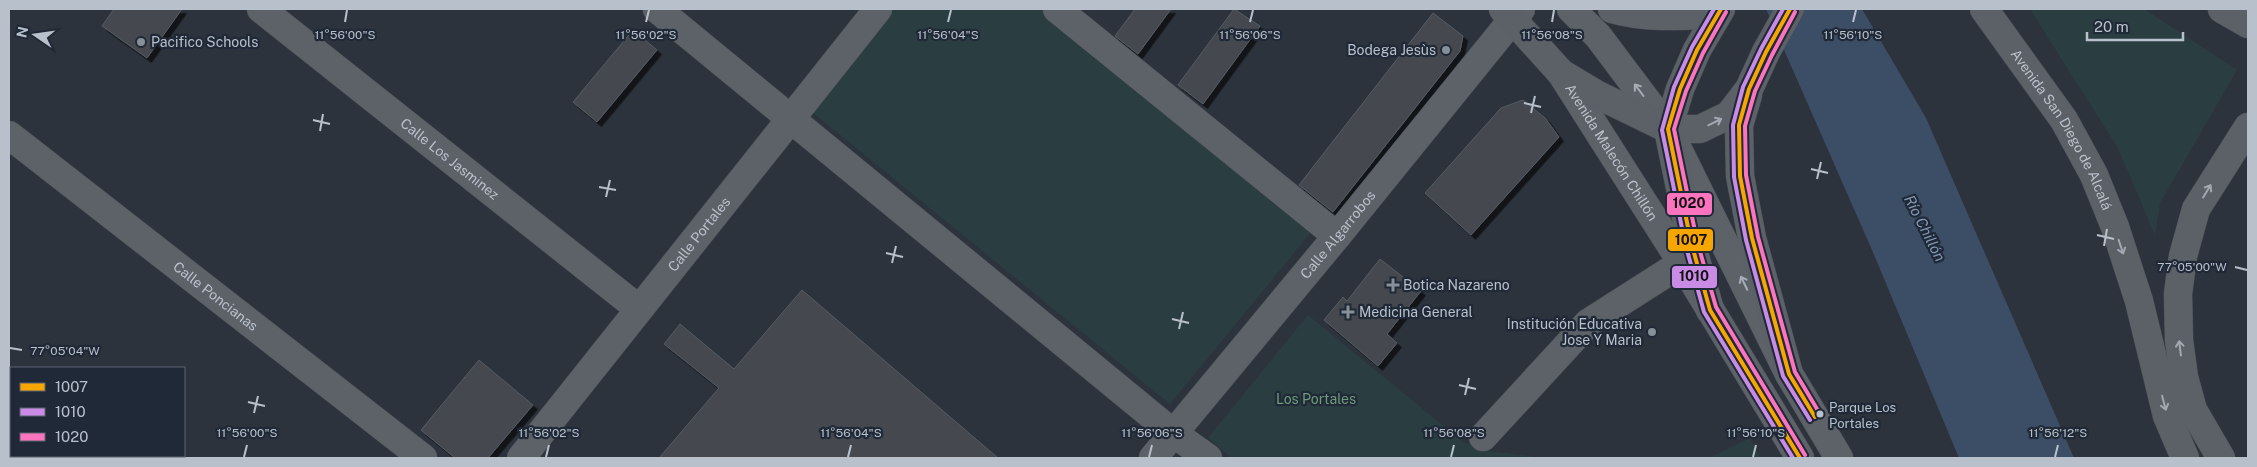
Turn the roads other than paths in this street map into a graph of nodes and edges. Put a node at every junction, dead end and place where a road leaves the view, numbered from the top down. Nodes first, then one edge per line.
1 (261, 9) edge
2 (657, 9) edge
3 (878, 9) edge
4 (1056, 9) edge
5 (1571, 9) edge
6 (1612, 9) edge
7 (1790, 9) edge
8 (1984, 9) edge
9 (2222, 9) edge
10 (1719, 11) edge
11 (1512, 12) edge
12 (2248, 24) edge
13 (1561, 73) junction
14 (1749, 89) junction
15 (790, 117) junction
16 (2248, 127) edge
17 (1668, 130) junction
18 (9, 135) edge
19 (1337, 236) junction
20 (1682, 263) junction
21 (639, 309) junction
22 (1710, 310) junction
23 (1789, 374) junction
24 (1173, 433) junction
25 (1483, 437) dead end
26 (423, 458) edge
27 (520, 458) edge
28 (1153, 458) edge
29 (1208, 458) edge
30 (1800, 458) edge
31 (1839, 458) edge
32 (2185, 458) edge
33 (2221, 458) edge

1 - 21 street, Calle Los Jasminez
2 - 15 street
3 - 15 street, Calle Portales
4 - 19 street
17 -> 5 street
6 - 10 main road
7 - 14 main road
8 -> 32 main road, Avenida San Diego de Alcalá
9 - 12 main road
10 - 17 main road
11 - 13 main road, Avenida Malecón Chillón
11 - 19 street, Calle Algarrobos
13 - 17 main road
13 - 20 street, Avenida Malecón Chillón
17 -> 14 main road
14 - 23 main road
15 - 21 street, Calle Portales
15 - 24 street
33 -> 16 main road
17 - 22 main road
23 -> 17 street
18 - 26 street, Calle Poncianas
19 - 24 street, Calle Algarrobos
20 - 22 street, Avenida Malecón Chillón
20 - 25 street
21 - 27 street, Calle Portales
22 - 30 street, Avenida Malecón Chillón
23 - 31 street
24 - 28 street, Calle Algarrobos
24 - 29 street

